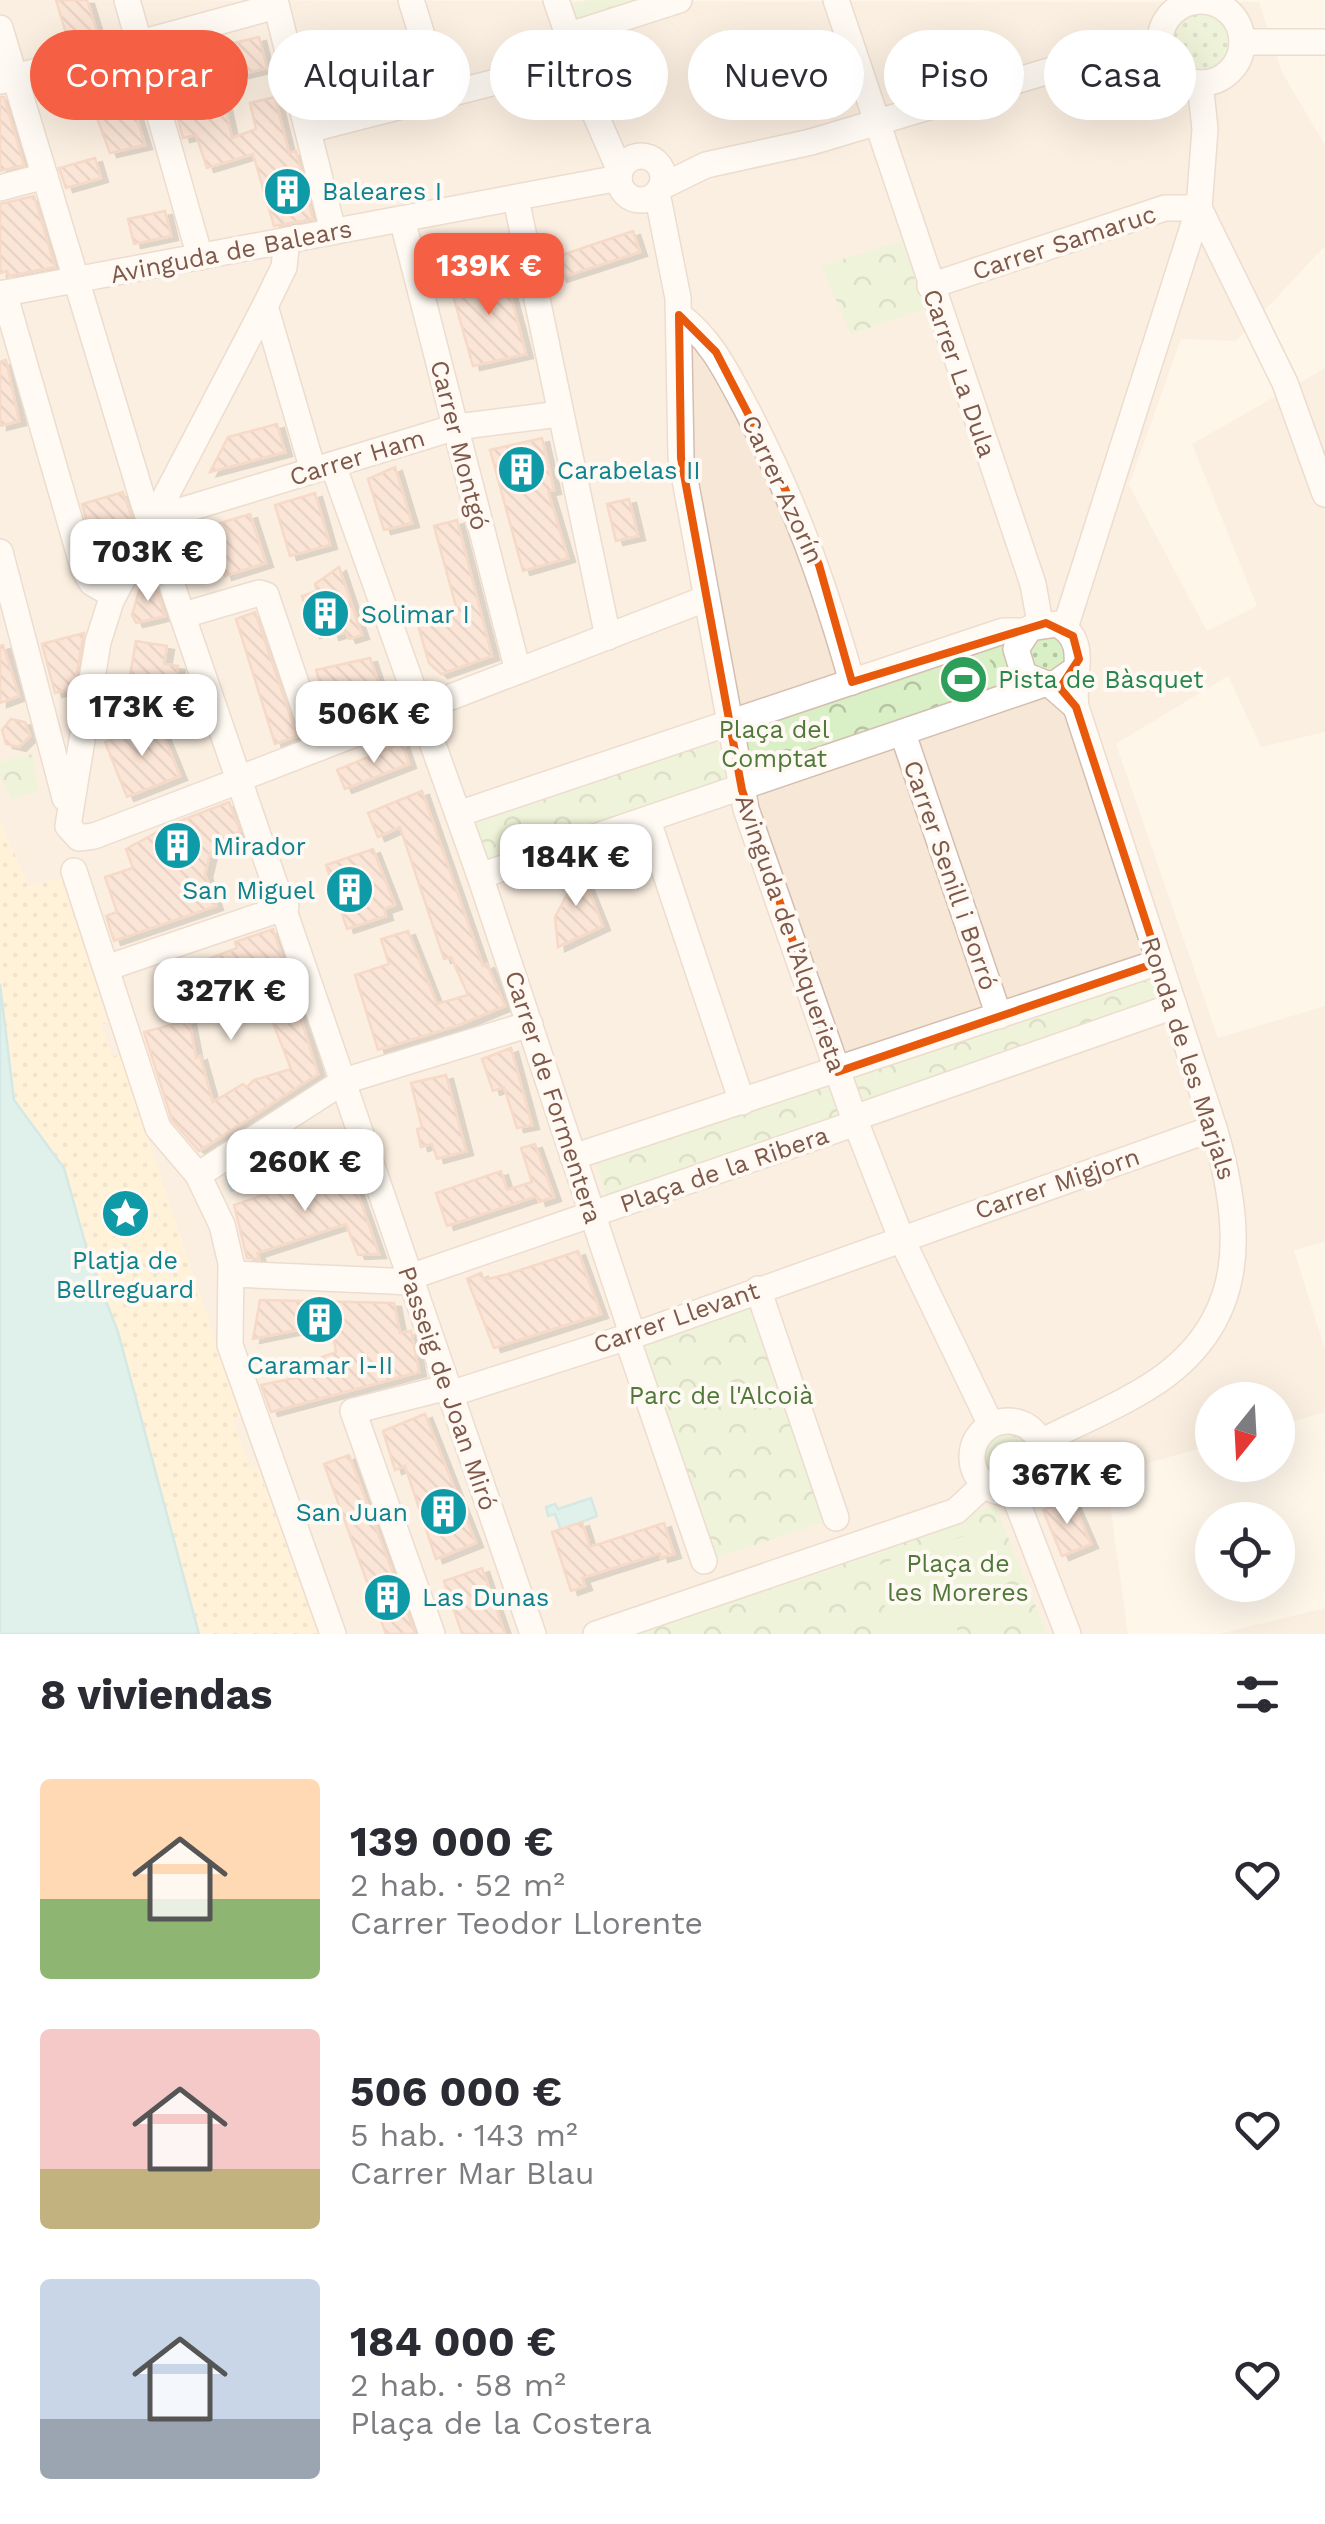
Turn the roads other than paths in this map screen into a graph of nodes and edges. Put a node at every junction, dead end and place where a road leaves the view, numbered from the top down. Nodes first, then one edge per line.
1 (126, 0) edge
2 (412, 0) edge
3 (679, 0) edge
4 (836, 0) edge
5 (562, 1) edge
6 (276, 3) edge
7 (1165, 7) edge
8 (0, 28) edge
9 (134, 30) edge
10 (183, 30) edge
11 (421, 30) edge
12 (569, 30) edge
13 (583, 30) edge
14 (1242, 42) junction
15 (1325, 42) edge
16 (1044, 73) edge
17 (7, 80) edge
18 (1196, 82) edge
19 (1200, 83) junction
20 (160, 120) edge
21 (347, 120) edge
22 (599, 120) edge
23 (877, 123) junction
24 (308, 130) junction
25 (45, 176) junction
26 (638, 180) junction
27 (0, 188) edge
28 (516, 198) junction
29 (1199, 208) junction
30 (402, 219) junction
31 (333, 231) junction
32 (287, 240) junction
33 (200, 257) junction
34 (75, 281) junction
35 (930, 286) junction
36 (2, 294) edge
37 (265, 306) junction
38 (679, 315) junction
39 (560, 414) junction
40 (456, 427) junction
41 (324, 467) junction
42 (1325, 494) edge
43 (154, 513) junction
44 (0, 552) edge
45 (113, 595) junction
46 (705, 599) junction
47 (184, 616) junction
48 (1044, 627) junction
49 (608, 637) junction
50 (1076, 669) junction
51 (518, 671) junction
52 (852, 682) junction
53 (1046, 686) junction
54 (1076, 707) junction
55 (419, 710) junction
56 (728, 722) junction
57 (903, 734) junction
58 (318, 748) junction
59 (241, 779) junction
60 (742, 790) junction
61 (68, 814) junction
62 (458, 814) junction
63 (648, 821) junction
64 (74, 871) dead end
65 (480, 876) junction
66 (286, 908) junction
67 (1159, 962) junction
68 (115, 965) junction
69 (1174, 1006) junction
70 (999, 1016) junction
71 (530, 1024) junction
72 (837, 1072) junction
73 (344, 1081) junction
74 (742, 1102) junction
75 (855, 1121) junction
76 (1214, 1128) junction
77 (573, 1157) junction
78 (206, 1170) junction
79 (593, 1215) junction
80 (901, 1238) junction
81 (232, 1274) junction
82 (411, 1280) junction
83 (758, 1289) junction
84 (629, 1334) junction
85 (449, 1390) junction
86 (991, 1425) junction
87 (1041, 1442) junction
88 (985, 1484) junction
89 (1014, 1492) junction
90 (836, 1518) dead end
91 (704, 1561) dead end
92 (332, 1634) edge
93 (432, 1634) edge
94 (533, 1634) edge
95 (596, 1634) edge
96 (1068, 1634) edge

1 - 9 street
2 - 11 street
3 - 13 street
4 - 23 street, Carrer La Dula
5 - 12 street
6 - 10 street
6 - 24 street
7 - 14 street
8 - 17 street, Passeig de Joan Miró
14 - 15 street
14 - 19 street
16 - 23 street
17 - 25 street, Passeig de Joan Miró
18 - 19 street
19 - 29 street
20 - 33 street
21 - 24 street
22 - 26 street
23 - 26 street, Avinguda de Balears
23 - 35 street, Carrer La Dula
24 - 31 street
25 - 27 street
25 - 34 street, Passeig de Joan Miró
26 - 28 street, Avinguda de Balears
26 - 38 street, Avinguda de l’Alquerieta
28 - 30 street, Avinguda de Balears
28 - 39 street
29 - 35 street, Carrer Samaruc
29 - 42 street
29 - 48 street
30 - 31 street, Avinguda de Balears
30 - 40 street, Carrer Montgó
31 - 32 street, Avinguda de Balears
32 - 33 street, Avinguda de Balears
32 - 37 street
33 - 34 street, Avinguda de Balears
34 - 36 street, Avinguda de Balears
34 - 43 street, Passeig de Joan Miró
35 - 48 street, Carrer La Dula
36 - 45 street
37 - 41 street, Carrer de Formentera
37 - 43 street
38 - 46 street, Avinguda de l’Alquerieta
38 - 52 street, Carrer Azorín
39 - 40 street, Carrer Ham
39 - 49 street
40 - 41 street, Carrer Ham
40 - 51 street, Carrer Montgó
41 - 43 street, Carrer Ham
41 - 55 street, Carrer de Formentera
43 - 45 street
43 - 47 street, Passeig de Joan Miró
44 - 61 street
45 - 61 street
46 - 49 street
46 - 56 street, Avinguda de l’Alquerieta
47 - 58 street
47 - 59 street, Passeig de Joan Miró
48 - 50 street
48 - 52 street
48 - 53 street
49 - 51 street
50 - 53 street
50 - 54 street
51 - 55 street
52 - 56 street
53 - 54 street
53 - 57 street
54 - 67 street, Ronda de les Marjals
55 - 58 street
55 - 62 street, Carrer de Formentera
56 - 60 street, Avinguda de l’Alquerieta
56 - 62 street
57 - 60 street
57 - 70 street, Carrer Senill i Borró
58 - 59 street
59 - 61 street
59 - 66 street, Passeig de Joan Miró
60 - 63 street
60 - 72 street, Avinguda de l’Alquerieta
62 - 65 street, Carrer de Formentera
63 - 65 street
63 - 74 street
64 - 68 street
65 - 71 street, Carrer de Formentera
66 - 68 street
66 - 73 street, Passeig de Joan Miró
67 - 69 street, Ronda de les Marjals
67 - 70 street
68 - 78 street
69 - 75 street, Plaça de la Ribera
69 - 76 street, Ronda de les Marjals
70 - 72 street
71 - 73 street
71 - 77 street, Carrer de Formentera
72 - 74 street
72 - 75 street, Avinguda de l’Alquerieta
73 - 78 street
73 - 82 street, Passeig de Joan Miró
74 - 77 street
75 - 79 street, Plaça de la Ribera
75 - 80 street, Avinguda de l’Alquerieta
76 - 80 street, Carrer Migjorn
76 - 87 street, Ronda de les Marjals
77 - 79 street, Carrer de Formentera
78 - 81 street
79 - 82 street, Plaça de la Ribera
79 - 84 street, Carrer de Formentera
80 - 83 street, Carrer Llevant
80 - 86 street, Avinguda de l’Alquerieta
81 - 82 street
81 - 92 street
82 - 85 street, Passeig de Joan Miró
83 - 84 street, Carrer Llevant
83 - 90 street
84 - 85 street, Carrer Llevant
84 - 91 street
85 - 93 street, Carrer Llevant
85 - 94 street, Passeig de Joan Miró
86 - 87 street
86 - 88 street
87 - 89 street
88 - 89 street
88 - 95 street
89 - 96 street

